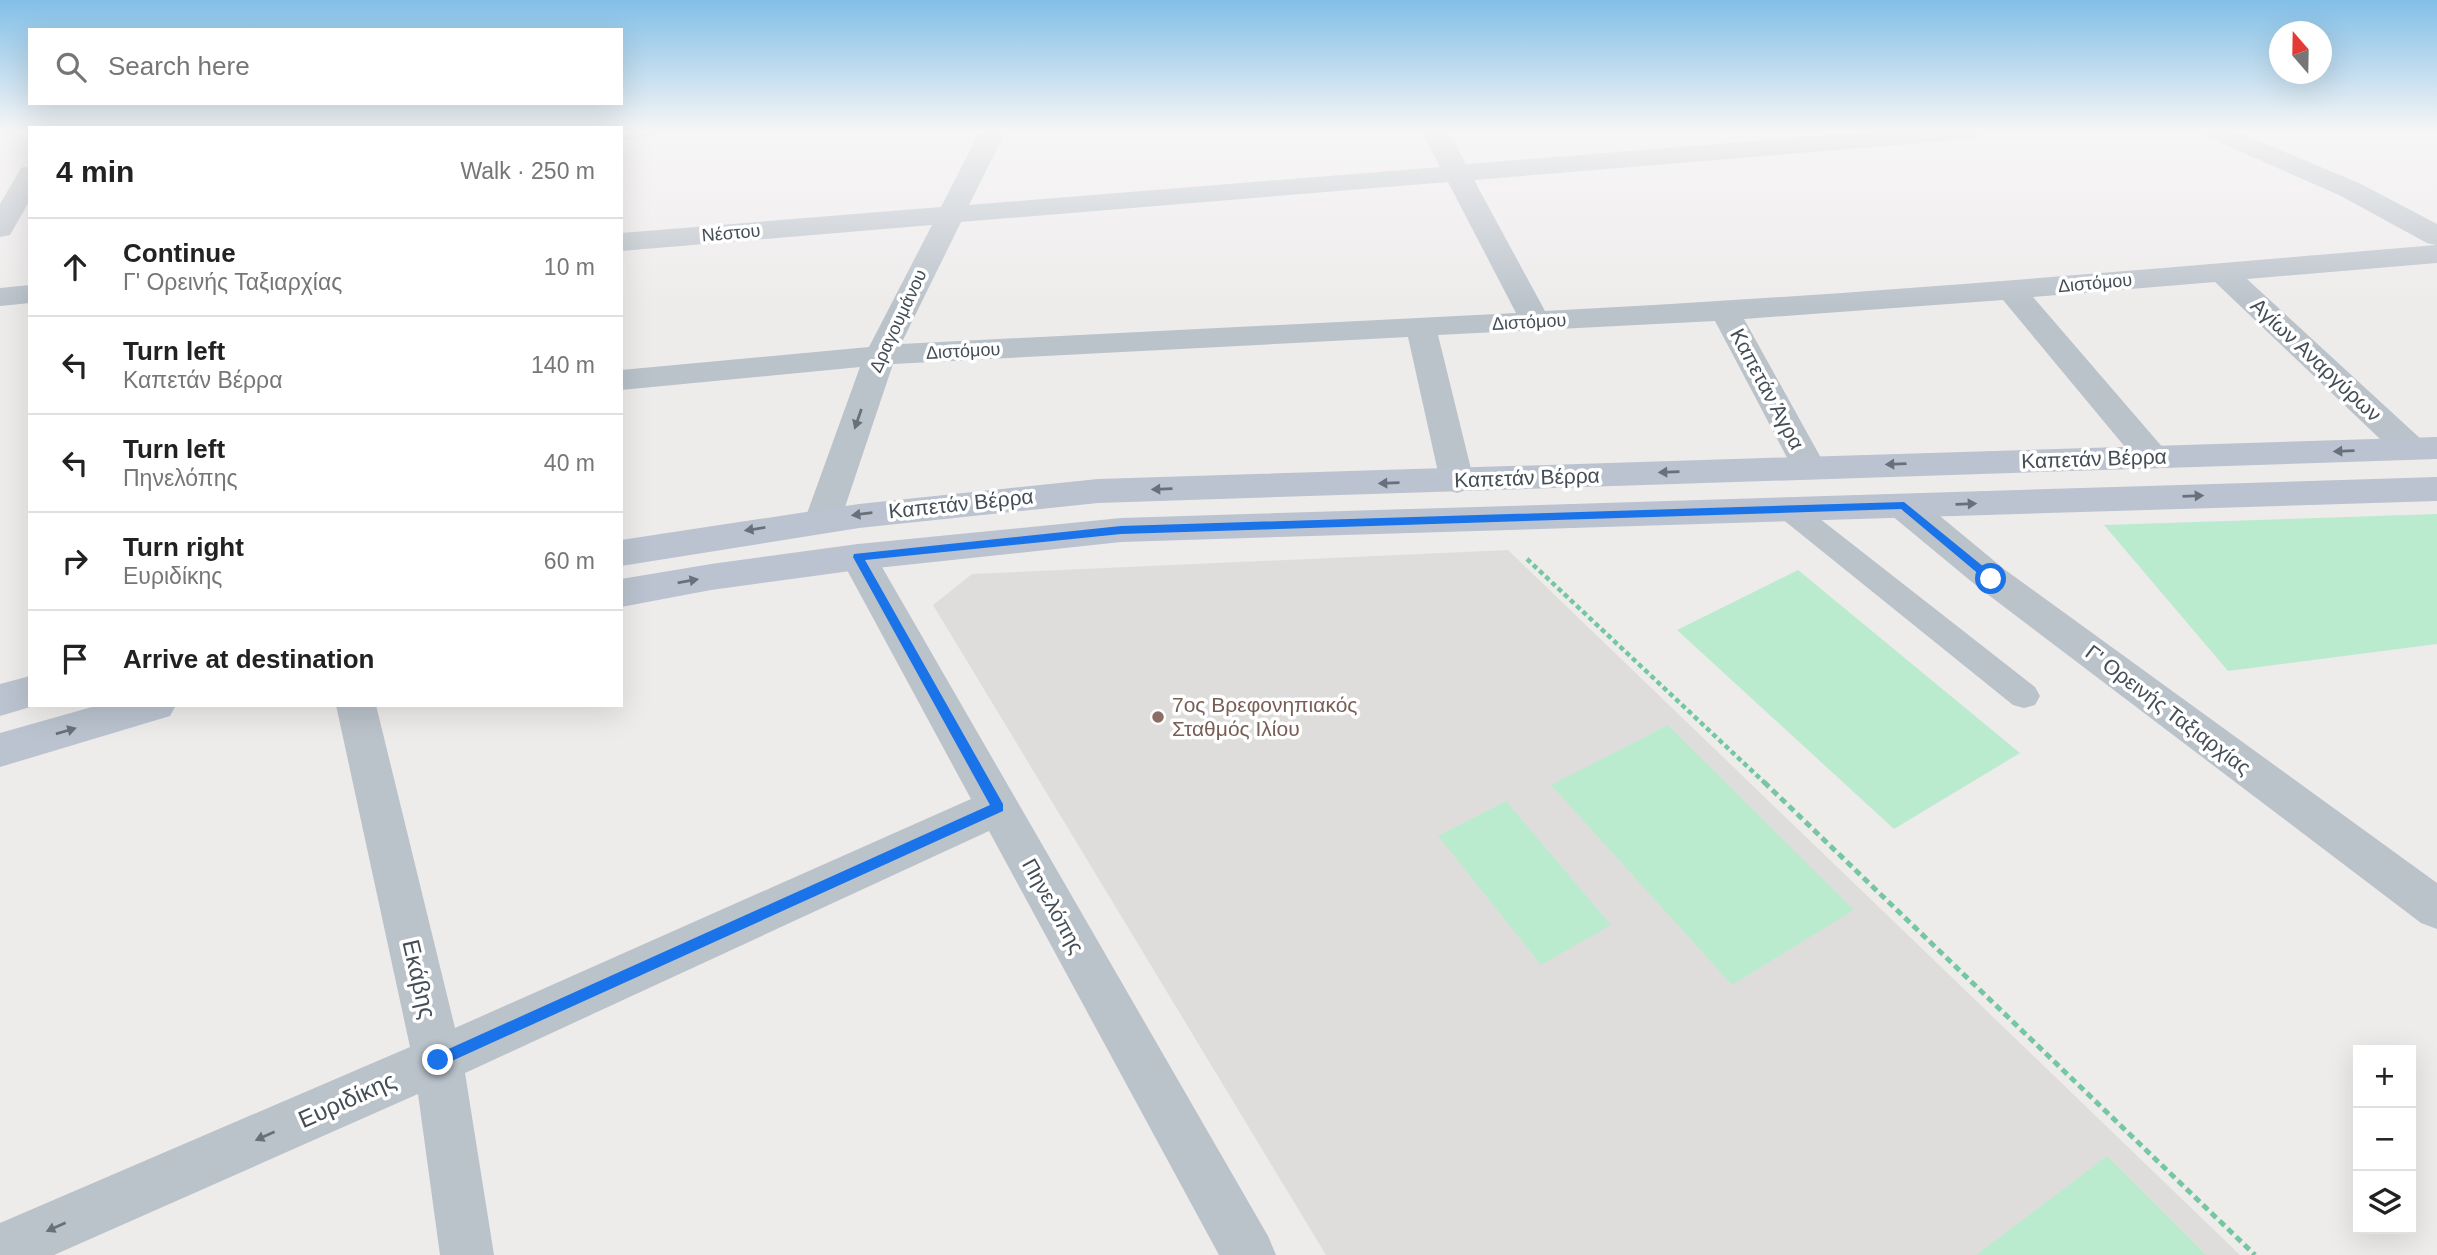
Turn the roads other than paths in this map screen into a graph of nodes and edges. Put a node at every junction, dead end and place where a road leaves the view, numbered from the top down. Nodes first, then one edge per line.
1 (22, 190) edge
2 (962, 190) edge
3 (1252, 190) edge
4 (1466, 190) edge
5 (2348, 190) edge
6 (949, 214) junction
7 (0, 229) edge
8 (2437, 237) edge
9 (623, 242) edge
10 (2437, 254) edge
11 (2222, 272) junction
12 (2011, 290) junction
13 (28, 294) edge
14 (0, 297) edge
15 (1726, 311) junction
16 (1536, 321) junction
17 (1421, 327) junction
18 (880, 355) junction
19 (623, 380) edge
20 (2424, 449) edge
21 (2152, 457) junction
22 (1809, 467) junction
23 (1457, 481) junction
24 (2437, 489) edge
25 (1904, 506) junction
26 (1791, 511) junction
27 (823, 519) junction
28 (623, 553) edge
29 (858, 557) junction
30 (623, 593) edge
31 (28, 693) edge
32 (2024, 696) dead end
33 (0, 700) edge
34 (149, 707) edge
35 (356, 707) edge
36 (0, 750) edge
37 (998, 807) junction
38 (2437, 909) edge
39 (438, 1060) junction
40 (0, 1251) edge
41 (467, 1255) edge
42 (1249, 1255) edge

1 - 7 street
2 - 6 street, Δραγουμάνου
3 - 6 street, Νέστου
4 - 16 street
5 - 8 street
6 - 9 street, Νέστου
6 - 18 street, Δραγουμάνου
10 - 11 street, Διστόμου
11 - 12 street, Διστόμου
11 - 20 street, Αγίων Αναργύρων
12 - 15 street, Διστόμου
12 - 21 street
13 - 14 street
15 - 16 street, Διστόμου
15 - 22 street, Καπετάν Άγρα
16 - 17 street, Διστόμου
17 - 18 street, Διστόμου
17 - 23 street
18 - 19 street, Διστόμου
18 -> 27 street, Δραγουμάνου
20 -> 21 street, Καπετάν Βέρρα
21 -> 22 street, Καπετάν Βέρρα
22 -> 23 street, Καπετάν Βέρρα
23 -> 27 street, Καπετάν Βέρρα
25 -> 24 street, Καπετάν Βέρρα
25 - 26 street, Καπετάν Βέρρα
25 - 38 street, Γ' Ορεινής Ταξιαρχίας
26 - 29 street, Καπετάν Βέρρα
26 - 32 lane
27 -> 28 street, Καπετάν Βέρρα
30 -> 29 street, Καπετάν Βέρρα
29 - 37 street, Πηνελόπης
31 - 33 street
36 -> 34 street
35 - 39 street, Εκάβης
37 - 39 street, Ευριδίκης
37 - 42 street, Πηνελόπης
39 -> 40 street, Ευριδίκης
39 - 41 street, Εκάβης

